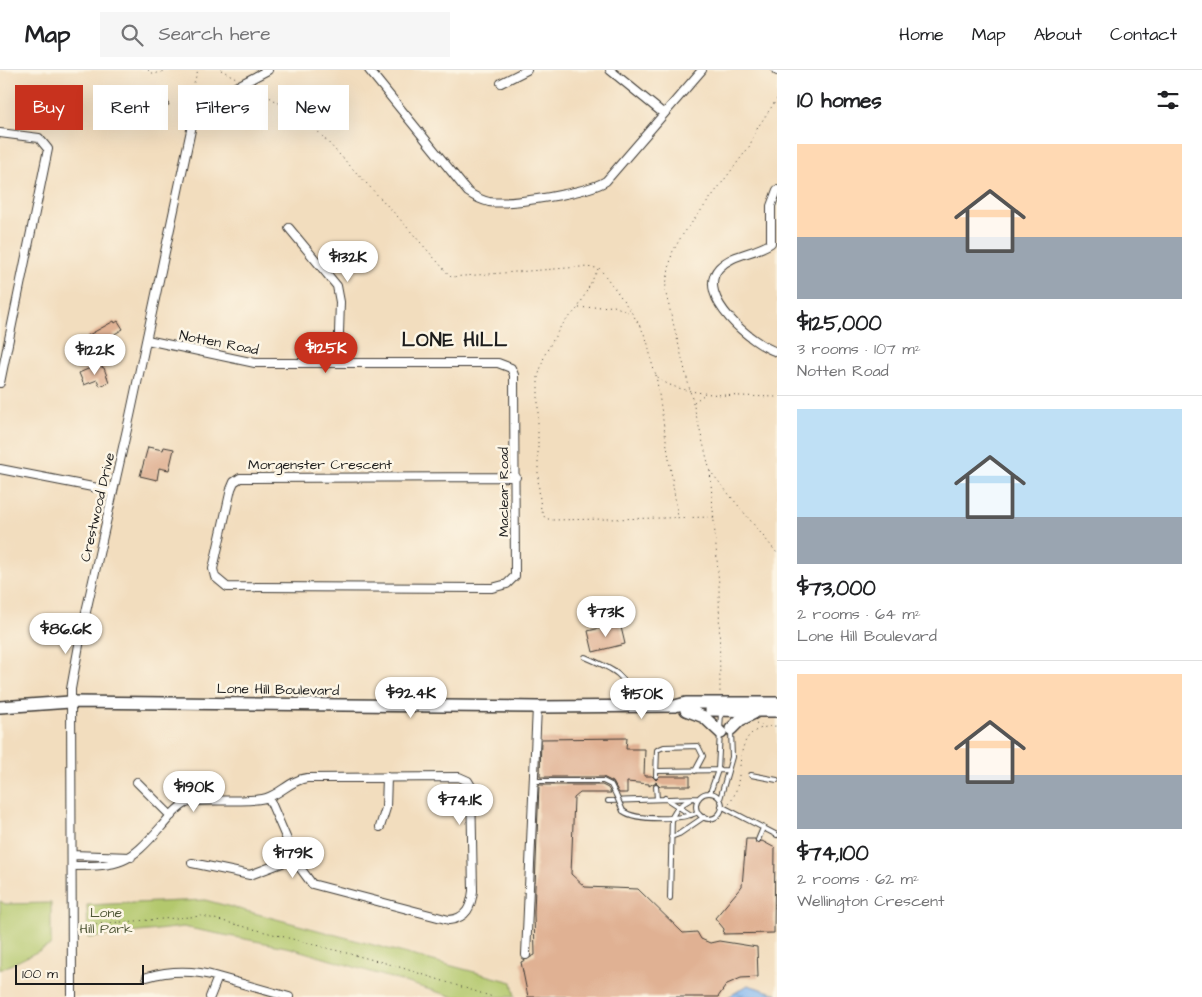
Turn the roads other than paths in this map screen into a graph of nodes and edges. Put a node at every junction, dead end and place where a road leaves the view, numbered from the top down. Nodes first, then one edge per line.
1 (268, 70) edge
2 (369, 70) edge
3 (527, 70) edge
4 (610, 70) edge
5 (702, 70) edge
6 (501, 83) dead end
7 (664, 114) junction
8 (0, 133) edge
9 (777, 190) edge
10 (289, 228) dead end
11 (774, 245) edge
12 (147, 340) junction
13 (777, 352) edge
14 (338, 363) junction
15 (515, 382) joint
16 (0, 383) edge
17 (0, 468) edge
18 (516, 477) junction
19 (113, 491) junction
20 (492, 588) joint
21 (585, 657) dead end
22 (70, 702) junction
23 (777, 703) edge
24 (0, 707) edge
25 (538, 707) junction
26 (638, 707) junction
27 (680, 708) junction
28 (758, 711) junction
29 (777, 711) edge
30 (727, 716) junction
31 (718, 770) junction
32 (728, 770) junction
33 (695, 771) junction
34 (751, 775) dead end
35 (387, 777) junction
36 (777, 780) edge
37 (533, 781) junction
38 (137, 782) dead end
39 (656, 786) dead end
40 (710, 793) junction
41 (268, 798) junction
42 (657, 798) junction
43 (666, 798) junction
44 (698, 798) junction
45 (691, 799) junction
46 (720, 800) junction
47 (608, 801) dead end
48 (678, 807) junction
49 (724, 807) junction
50 (698, 812) junction
51 (171, 816) junction
52 (691, 816) junction
53 (672, 817) junction
54 (704, 818) junction
55 (380, 827) dead end
56 (763, 828) junction
57 (777, 835) edge
58 (671, 836) junction
59 (758, 840) dead end
60 (72, 855) junction
61 (131, 858) junction
62 (295, 858) junction
63 (192, 863) dead end
64 (72, 866) junction
65 (670, 898) dead end
66 (526, 955) dead end
67 (147, 977) dead end
68 (218, 977) junction
69 (72, 997) edge
70 (210, 997) edge
71 (289, 997) edge

1 - 12 street, Crestwood Drive
2 - 7 street
3 - 6 street
4 - 7 street
5 - 7 street
8 - 16 street
9 - 11 street
10 - 14 street
11 - 13 street
12 - 14 street, Notten Road
12 - 19 street, Crestwood Drive
14 - 15 street, Notten Road
15 - 18 street, Maclear Road
17 - 19 street
18 - 20 street, Maclear Road
18 - 20 street, Morgenster Crescent
19 - 22 street, Crestwood Drive
21 - 26 lane
22 - 24 street, Lone Hill Boulevard
22 - 25 street, Lone Hill Boulevard
22 - 60 street, Crestwood Drive
23 - 30 street, Lone Hill Boulevard
25 - 26 street, Lone Hill Boulevard
25 - 37 street
26 - 27 street, Lone Hill Boulevard
27 - 30 street
27 - 30 street, Lone Hill Boulevard
28 - 29 street, Lone Hill Boulevard
28 - 30 street, Lone Hill Boulevard
28 - 30 street
30 - 31 lane
30 - 32 lane
31 - 32 lane
31 - 33 lane
31 - 40 lane
32 - 46 lane
33 - 33 lane
34 - 36 lane
35 - 41 street
35 - 55 street
35 - 62 street
37 - 53 lane, bridge
37 - 66 street
38 - 51 street
39 - 42 lane
40 - 44 lane
40 - 46 lane
41 - 51 street
41 - 62 street
42 - 43 lane
42 - 47 lane
43 - 45 lane
43 - 48 lane
44 - 45 lane
44 - 50 lane
45 - 48 lane
46 - 49 lane
48 - 52 lane
48 - 53 lane
49 - 54 lane
49 - 56 lane
50 - 52 lane
50 - 54 lane
51 - 61 street
52 - 53 lane
53 - 58 lane
54 - 58 lane
56 - 57 lane
56 - 59 lane
58 - 65 lane
60 - 61 street
60 - 64 street, Crestwood Drive
61 - 64 street
62 - 63 street
64 - 69 street, Crestwood Drive
67 - 68 street
68 - 70 street
68 - 71 street

